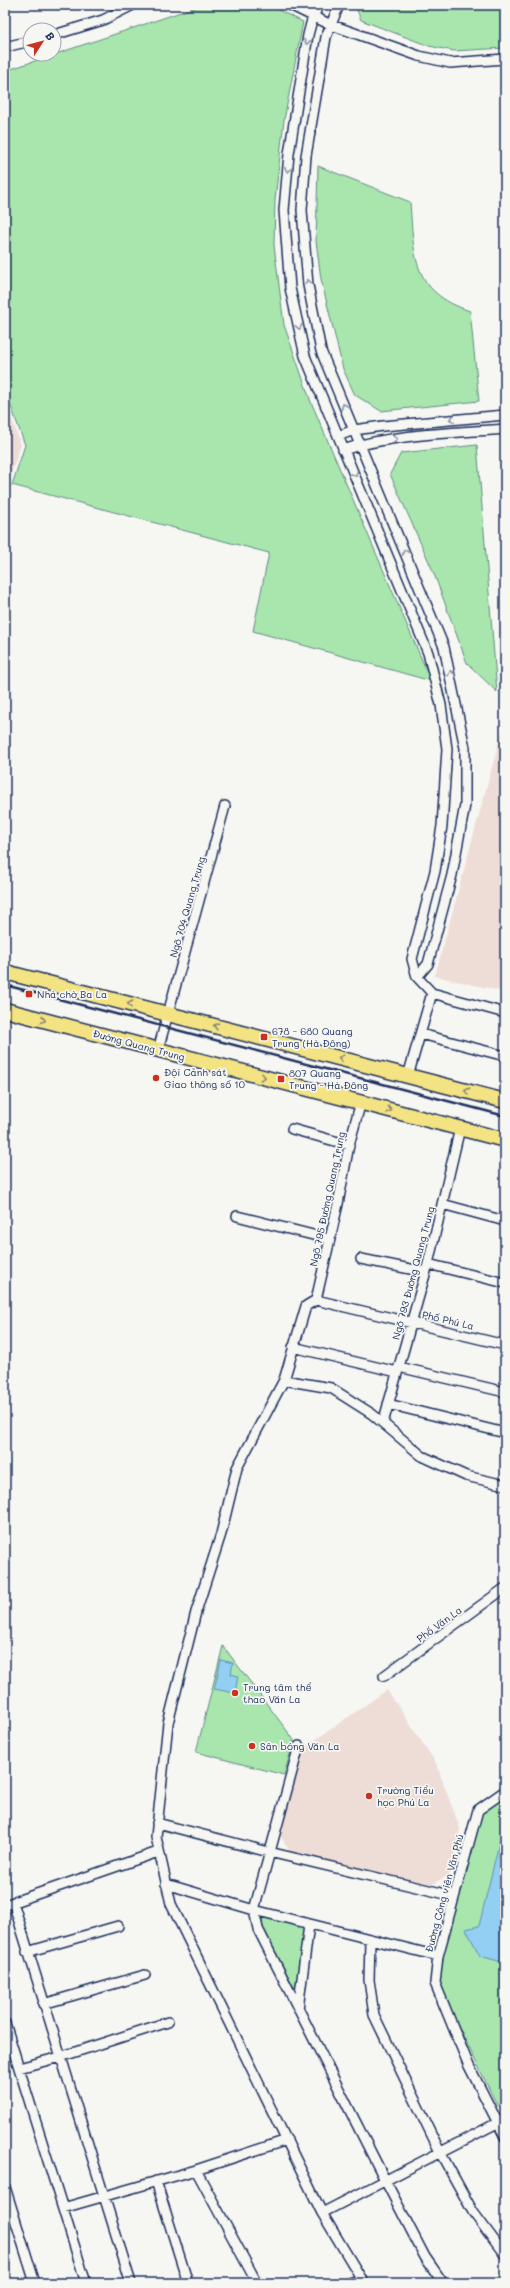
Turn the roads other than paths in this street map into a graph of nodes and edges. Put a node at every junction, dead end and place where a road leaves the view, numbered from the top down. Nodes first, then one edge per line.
1 (132, 5) edge
2 (290, 5) edge
3 (319, 5) edge
4 (339, 5) edge
5 (313, 16) junction
6 (330, 24) junction
7 (62, 33) edge
8 (22, 43) edge
9 (5, 47) edge
10 (505, 59) edge
11 (505, 414) edge
12 (505, 429) edge
13 (354, 430) junction
14 (338, 436) junction
15 (360, 444) junction
16 (343, 450) junction
17 (225, 806) dead end
18 (5, 972) edge
19 (417, 977) junction
20 (432, 993) junction
21 (5, 1010) edge
22 (167, 1013) junction
23 (505, 1013) edge
24 (421, 1034) junction
25 (158, 1050) junction
26 (505, 1056) edge
27 (408, 1076) junction
28 (505, 1101) edge
29 (360, 1102) junction
30 (460, 1128) junction
31 (292, 1129) dead end
32 (505, 1140) edge
33 (349, 1145) junction
34 (442, 1204) junction
35 (237, 1216) dead end
36 (505, 1220) edge
37 (329, 1239) junction
38 (361, 1259) dead end
39 (427, 1268) junction
40 (505, 1283) edge
41 (316, 1300) junction
42 (412, 1323) junction
43 (505, 1345) edge
44 (293, 1347) junction
45 (398, 1370) junction
46 (284, 1380) junction
47 (505, 1392) edge
48 (388, 1404) junction
49 (383, 1423) junction
50 (505, 1433) edge
51 (505, 1485) edge
52 (505, 1588) edge
53 (384, 1676) dead end
54 (299, 1746) dead end
55 (504, 1793) edge
56 (157, 1823) junction
57 (158, 1852) junction
58 (270, 1852) junction
59 (166, 1884) junction
60 (454, 1896) junction
61 (9, 1904) edge
62 (254, 1910) junction
63 (309, 1925) junction
64 (118, 1926) dead end
65 (370, 1941) junction
66 (27, 1952) junction
67 (438, 1956) junction
68 (145, 1974) dead end
69 (43, 2004) junction
70 (298, 2009) junction
71 (168, 2022) dead end
72 (5, 2023) edge
73 (60, 2057) junction
74 (19, 2068) junction
75 (501, 2120) edge
76 (505, 2137) edge
77 (286, 2140) junction
78 (440, 2152) junction
79 (196, 2170) junction
80 (156, 2180) junction
81 (385, 2180) junction
82 (5, 2187) edge
83 (104, 2196) junction
84 (63, 2208) junction
85 (322, 2213) junction
86 (505, 2255) edge
87 (363, 2281) edge
88 (35, 2283) edge
89 (86, 2283) edge
90 (131, 2283) edge
91 (188, 2283) edge
92 (257, 2283) edge
93 (350, 2283) edge
94 (443, 2283) edge

1 - 7 street
2 - 5 street
3 - 5 street
4 - 6 street
5 - 6 street
5 -> 14 street
6 - 10 street
13 -> 6 street
8 - 9 street
11 -> 13 street
15 -> 12 street
13 - 14 street
13 - 15 street
14 - 16 street
15 - 16 street
19 -> 15 street
16 -> 19 street
17 - 22 street, Ngõ 704 Quang Trung
22 -> 18 highway
19 - 20 street
20 - 23 street
20 - 24 street
21 -> 25 highway, Đường Quang Trung
22 - 25 street, Ngõ 704 Quang Trung
27 -> 22 highway
24 - 26 street
24 - 27 street
25 -> 29 highway, Đường Quang Trung
28 -> 27 highway
29 -> 30 highway, Đường Quang Trung
29 - 33 street, Ngõ 795 Đường Quang Trung
30 - 32 highway, Đường Quang Trung
30 - 34 street, Ngõ 793 Đường Quang Trung
31 - 33 street
33 - 37 street, Ngõ 795 Đường Quang Trung
34 - 36 street
34 - 39 street, Ngõ 793 Đường Quang Trung
35 - 37 street
37 - 41 street, Ngõ 795 Đường Quang Trung
38 - 39 street
39 - 40 street
39 - 42 street, Ngõ 793 Đường Quang Trung
41 - 42 street, Phố Phú La
41 - 44 street
42 - 43 street, Phố Phú La
42 - 45 street, Ngõ 793 Đường Quang Trung
44 - 45 street
44 - 46 street
45 - 47 street
45 - 48 street, Ngõ 793 Đường Quang Trung
46 - 49 street
46 - 56 street
48 - 49 street, Ngõ 793 Đường Quang Trung
48 - 50 street
49 - 51 street
52 - 53 street, Phố Văn La
54 - 58 street
55 - 60 street, Đường Công viên Văn Phú
56 - 57 street
56 - 58 street
57 - 59 street
57 - 61 street
58 - 60 street
58 - 62 street
59 - 62 street
59 - 77 street
60 - 67 street, Đường Công viên Văn Phú
61 - 66 street
62 - 63 street
62 - 70 street
63 - 65 street
63 - 70 street
64 - 66 street
65 - 67 street
65 - 78 street
66 - 69 street
67 - 75 street, Đường Công viên Văn Phú
68 - 69 street
69 - 73 street
70 - 81 street
71 - 73 street
72 - 74 street
73 - 74 street
73 - 83 street
74 - 84 street
75 - 76 street, Đường Công viên Văn Phú
75 - 78 street
77 - 79 street
77 - 85 street
78 - 81 street
78 - 86 street
79 - 80 street
79 - 92 street
80 - 83 street
80 - 91 street
81 - 85 street
81 - 94 street
82 - 88 street
83 - 84 street
83 - 90 street
84 - 89 street
85 - 87 street
87 - 93 street

